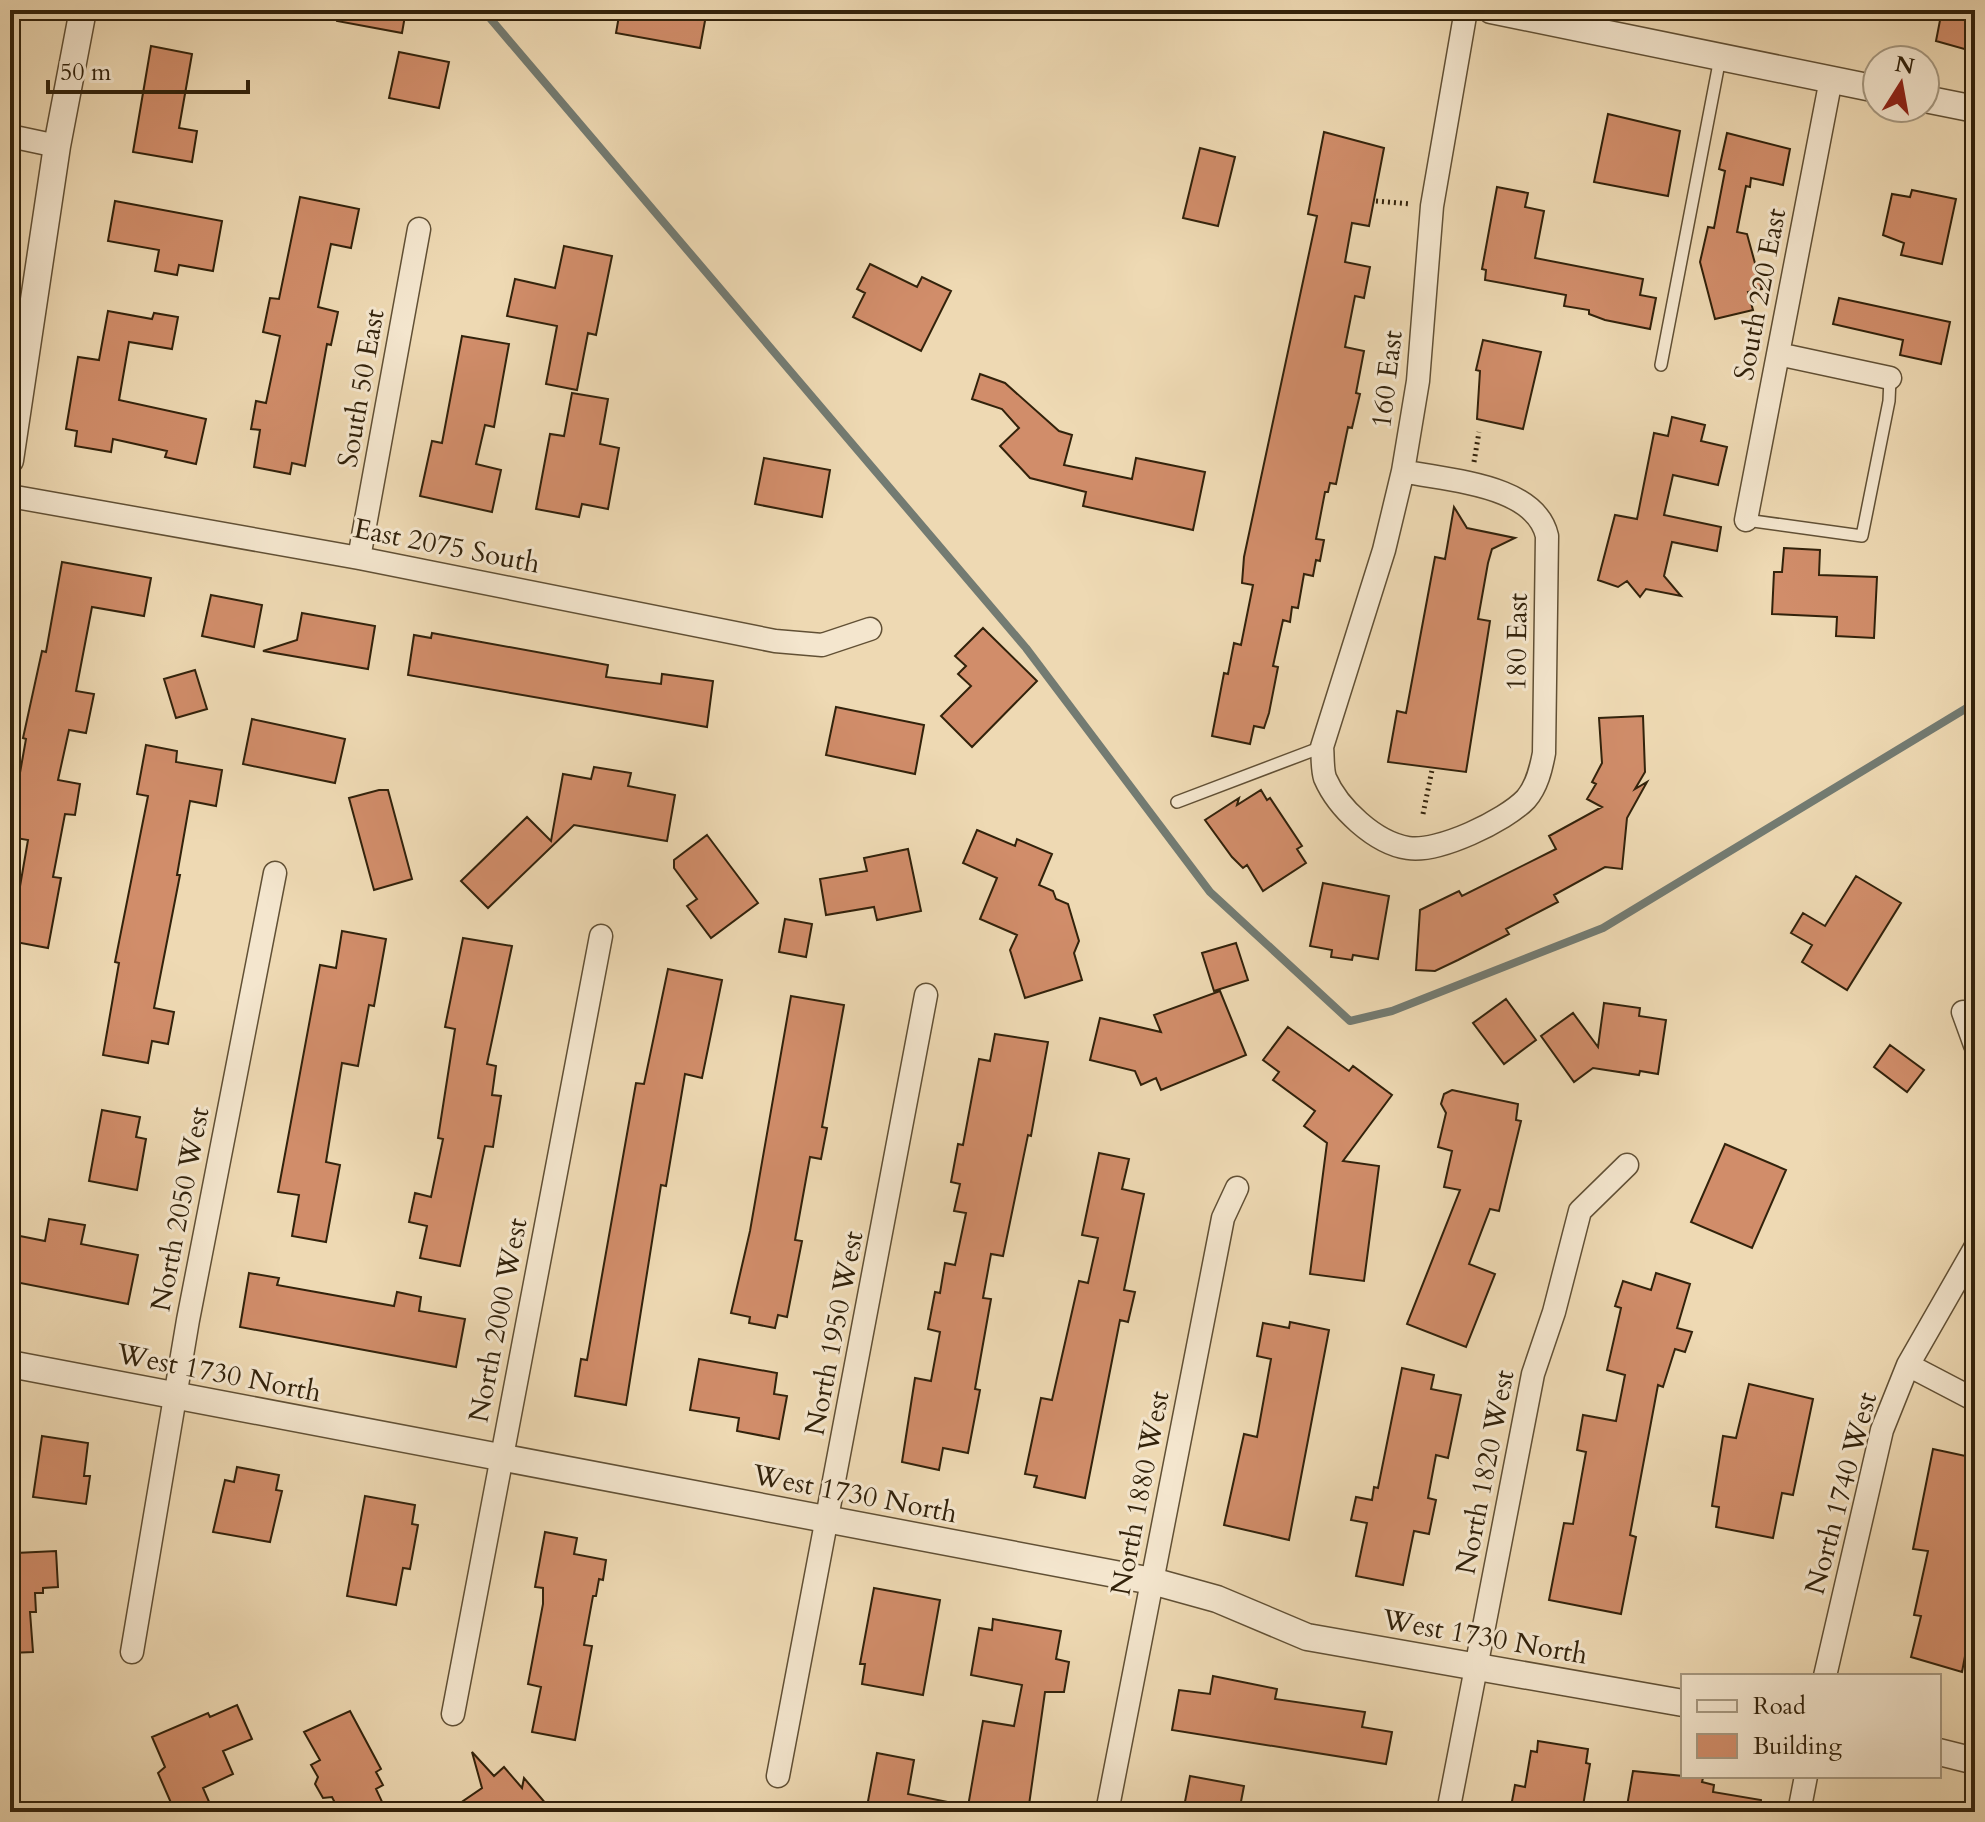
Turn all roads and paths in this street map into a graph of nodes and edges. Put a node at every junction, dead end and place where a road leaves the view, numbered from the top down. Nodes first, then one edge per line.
1 (83, 10) edge
2 (1466, 10) edge
3 (1491, 10) edge
4 (1720, 57) junction
5 (1831, 79) junction
6 (1861, 86) edge
7 (1941, 102) edge
8 (1975, 109) edge
9 (10, 136) edge
10 (57, 146) junction
11 (1376, 201) dead end
12 (1432, 206) junction
13 (419, 229) dead end
14 (1778, 354) junction
15 (1661, 365) dead end
16 (1890, 378) joint
17 (10, 460) edge
18 (1403, 471) junction
19 (10, 496) edge
20 (1746, 520) joint
21 (359, 558) junction
22 (870, 629) dead end
23 (1322, 747) junction
24 (1432, 770) dead end
25 (1177, 802) dead end
26 (1423, 814) dead end
27 (275, 873) dead end
28 (601, 936) dead end
29 (926, 995) dead end
30 (1963, 1012) dead end
31 (1975, 1045) edge
32 (1627, 1165) dead end
33 (1237, 1188) dead end
34 (1975, 1248) edge
35 (10, 1364) edge
36 (1908, 1365) junction
37 (175, 1396) junction
38 (1975, 1400) edge
39 (502, 1459) junction
40 (829, 1521) junction
41 (1152, 1581) junction
42 (132, 1652) dead end
43 (1476, 1667) junction
44 (1825, 1674) edge
45 (1681, 1703) edge
46 (453, 1714) dead end
47 (1941, 1752) edge
48 (1975, 1761) edge
49 (778, 1776) dead end
50 (1806, 1778) edge
51 (1107, 1812) edge
52 (1448, 1812) edge
53 (1799, 1812) edge

1 - 10 street
2 - 12 street, 160 East
3 - 4 street
4 - 5 street
4 - 15 lane
5 - 6 street
5 - 14 street, South 220 East
7 - 8 street
9 - 10 street
10 - 17 street
11 - 12 path
12 - 18 street, 160 East
13 - 21 street, South 50 East
14 - 16 street
14 - 20 street, South 220 East
16 - 20 lane
18 - 23 street, 160 East
18 - 23 street, 180 East
19 - 21 street, East 2075 South
21 - 22 street, East 2075 South
23 - 25 lane
24 - 26 path
27 - 37 street, North 2050 West
28 - 39 street, North 2000 West
29 - 40 street, North 1950 West
30 - 31 street
32 - 43 street, North 1820 West
33 - 41 street, North 1880 West
34 - 36 street, North 1740 West
35 - 37 street, West 1730 North
36 - 38 street
36 - 44 street, North 1740 West
37 - 39 street, West 1730 North
37 - 42 street, North 2050 West
39 - 40 street, West 1730 North
39 - 46 street, North 2000 West
40 - 41 street, West 1730 North
40 - 49 street, North 1950 West
41 - 43 street, West 1730 North
41 - 51 street, North 1880 West
43 - 45 street, West 1730 North
43 - 52 street, North 1820 West
47 - 48 street
50 - 53 street

